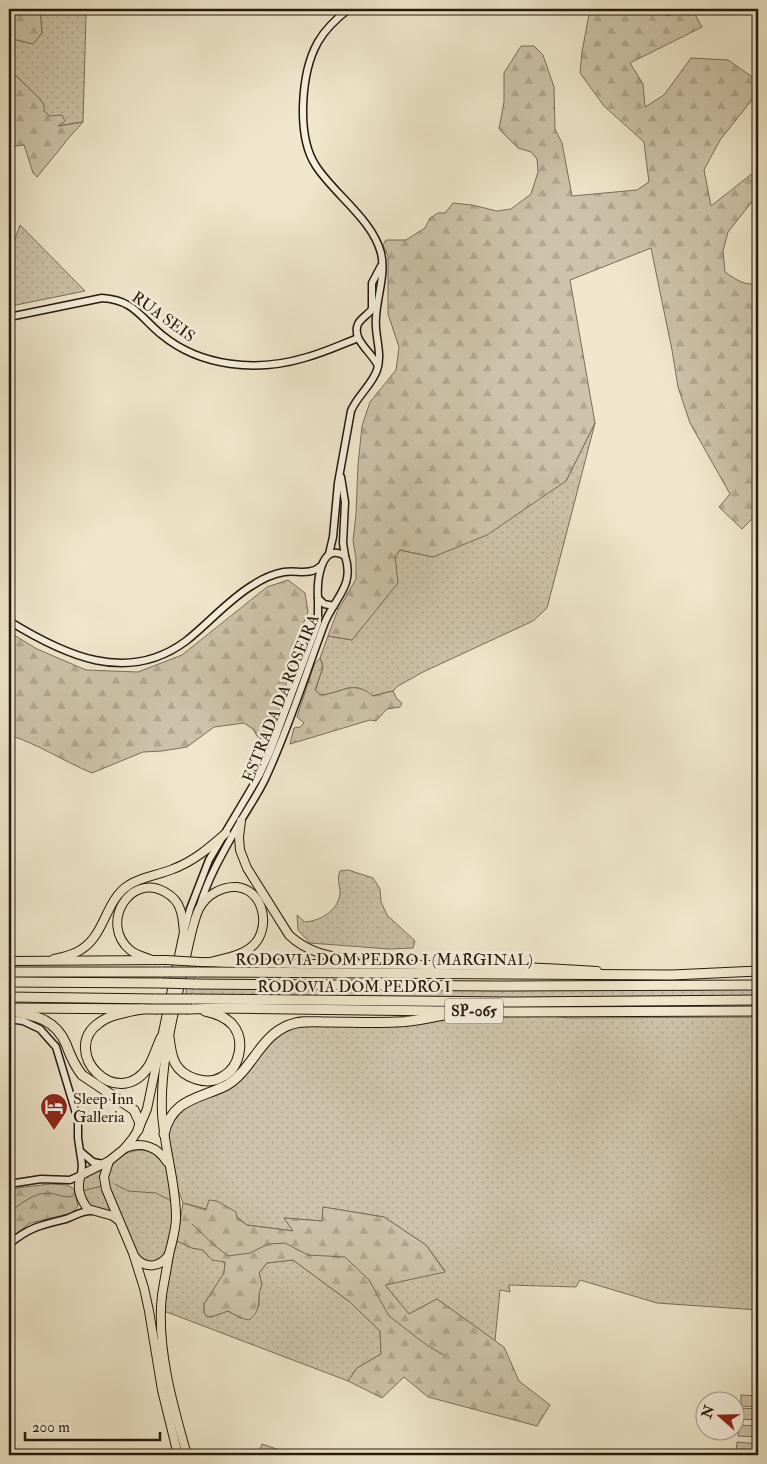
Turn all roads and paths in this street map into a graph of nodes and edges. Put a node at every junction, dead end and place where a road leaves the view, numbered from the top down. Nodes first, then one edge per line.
1 (349, 9) edge
2 (382, 262) junction
3 (372, 283) junction
4 (379, 292) junction
5 (366, 316) junction
6 (9, 317) edge
7 (376, 317) junction
8 (358, 338) junction
9 (377, 340) junction
10 (363, 345) junction
11 (378, 367) junction
12 (342, 461) junction
13 (328, 554) junction
14 (345, 556) junction
15 (322, 566) junction
16 (304, 573) junction
17 (317, 584) junction
18 (318, 598) junction
19 (334, 606) junction
20 (9, 622) edge
21 (240, 822) junction
22 (226, 833) junction
23 (199, 908) junction
24 (184, 932) junction
25 (54, 959) junction
26 (9, 960) edge
27 (152, 960) junction
28 (210, 962) junction
29 (375, 964) junction
30 (758, 971) edge
31 (9, 972) edge
32 (672, 975) junction
33 (9, 982) edge
34 (758, 984) edge
35 (9, 998) edge
36 (758, 1000) edge
37 (142, 1009) junction
38 (193, 1009) junction
39 (9, 1010) edge
40 (758, 1011) edge
41 (511, 1012) junction
42 (9, 1019) edge
43 (165, 1037) junction
44 (138, 1130) junction
45 (164, 1134) junction
46 (124, 1149) junction
47 (81, 1151) junction
48 (106, 1163) junction
49 (171, 1171) junction
50 (80, 1175) junction
51 (9, 1184) edge
52 (92, 1210) junction
53 (119, 1221) junction
54 (9, 1244) edge
55 (133, 1253) junction
56 (169, 1254) junction
57 (175, 1444) junction
58 (186, 1451) edge
59 (178, 1455) edge

1 - 2 street
2 - 3 street
2 - 4 street
3 - 4 street
3 - 5 street
4 - 7 street
5 - 7 street
5 - 8 street
6 - 8 street, RUA SEIS
7 - 9 street
8 - 10 street
9 - 10 street
9 - 11 street
10 - 11 street
11 - 12 street, ESTRADA DA ROSEIRA
12 - 13 street, ESTRADA DA ROSEIRA
12 - 14 street, ESTRADA DA ROSEIRA
13 - 14 street
13 - 15 street, ESTRADA DA ROSEIRA
14 - 19 street, ESTRADA DA ROSEIRA
15 - 16 street
15 - 17 street, ESTRADA DA ROSEIRA
16 - 17 street
16 - 20 street
17 - 18 street, ESTRADA DA ROSEIRA
18 - 19 street, ESTRADA DA ROSEIRA
18 - 22 street, ESTRADA DA ROSEIRA
19 - 21 street, ESTRADA DA ROSEIRA
21 - 23 street, ESTRADA DA ROSEIRA
21 - 29 main road
22 - 24 street, ESTRADA DA ROSEIRA
22 - 25 main road
23 - 28 main road
23 - 43 main road
24 - 27 main road
24 - 43 main road
25 - 26 main road
25 - 27 main road
27 - 28 main road, bridge
28 - 29 main road
29 - 32 main road
30 - 32 highway, RODOVIA DOM PEDRO I (MARGINAL) / SP-065
31 - 32 highway, RODOVIA DOM PEDRO I (MARGINAL) / SP-065, bridge
33 - 34 highway, RODOVIA DOM PEDRO I / SP-065, bridge
35 - 36 highway, RODOVIA DOM PEDRO I / SP-065, bridge
37 - 38 highway, SP-065, bridge
37 - 39 highway, SP-065
37 - 43 highway
38 - 41 highway, SP-065
38 - 43 highway
39 - 44 highway
40 - 41 highway, SP-065
41 - 45 highway
42 - 47 street
43 - 44 main road
43 - 45 main road
44 - 46 main road
45 - 49 main road
46 - 48 main road
46 - 49 main road
47 - 48 street
47 - 50 street
48 - 50 main road
48 - 53 main road
49 - 56 main road
50 - 51 street
50 - 52 main road
52 - 53 main road
52 - 54 street
53 - 55 main road
55 - 56 main road
55 - 57 main road
56 - 58 main road
57 - 58 main road
57 - 59 main road

